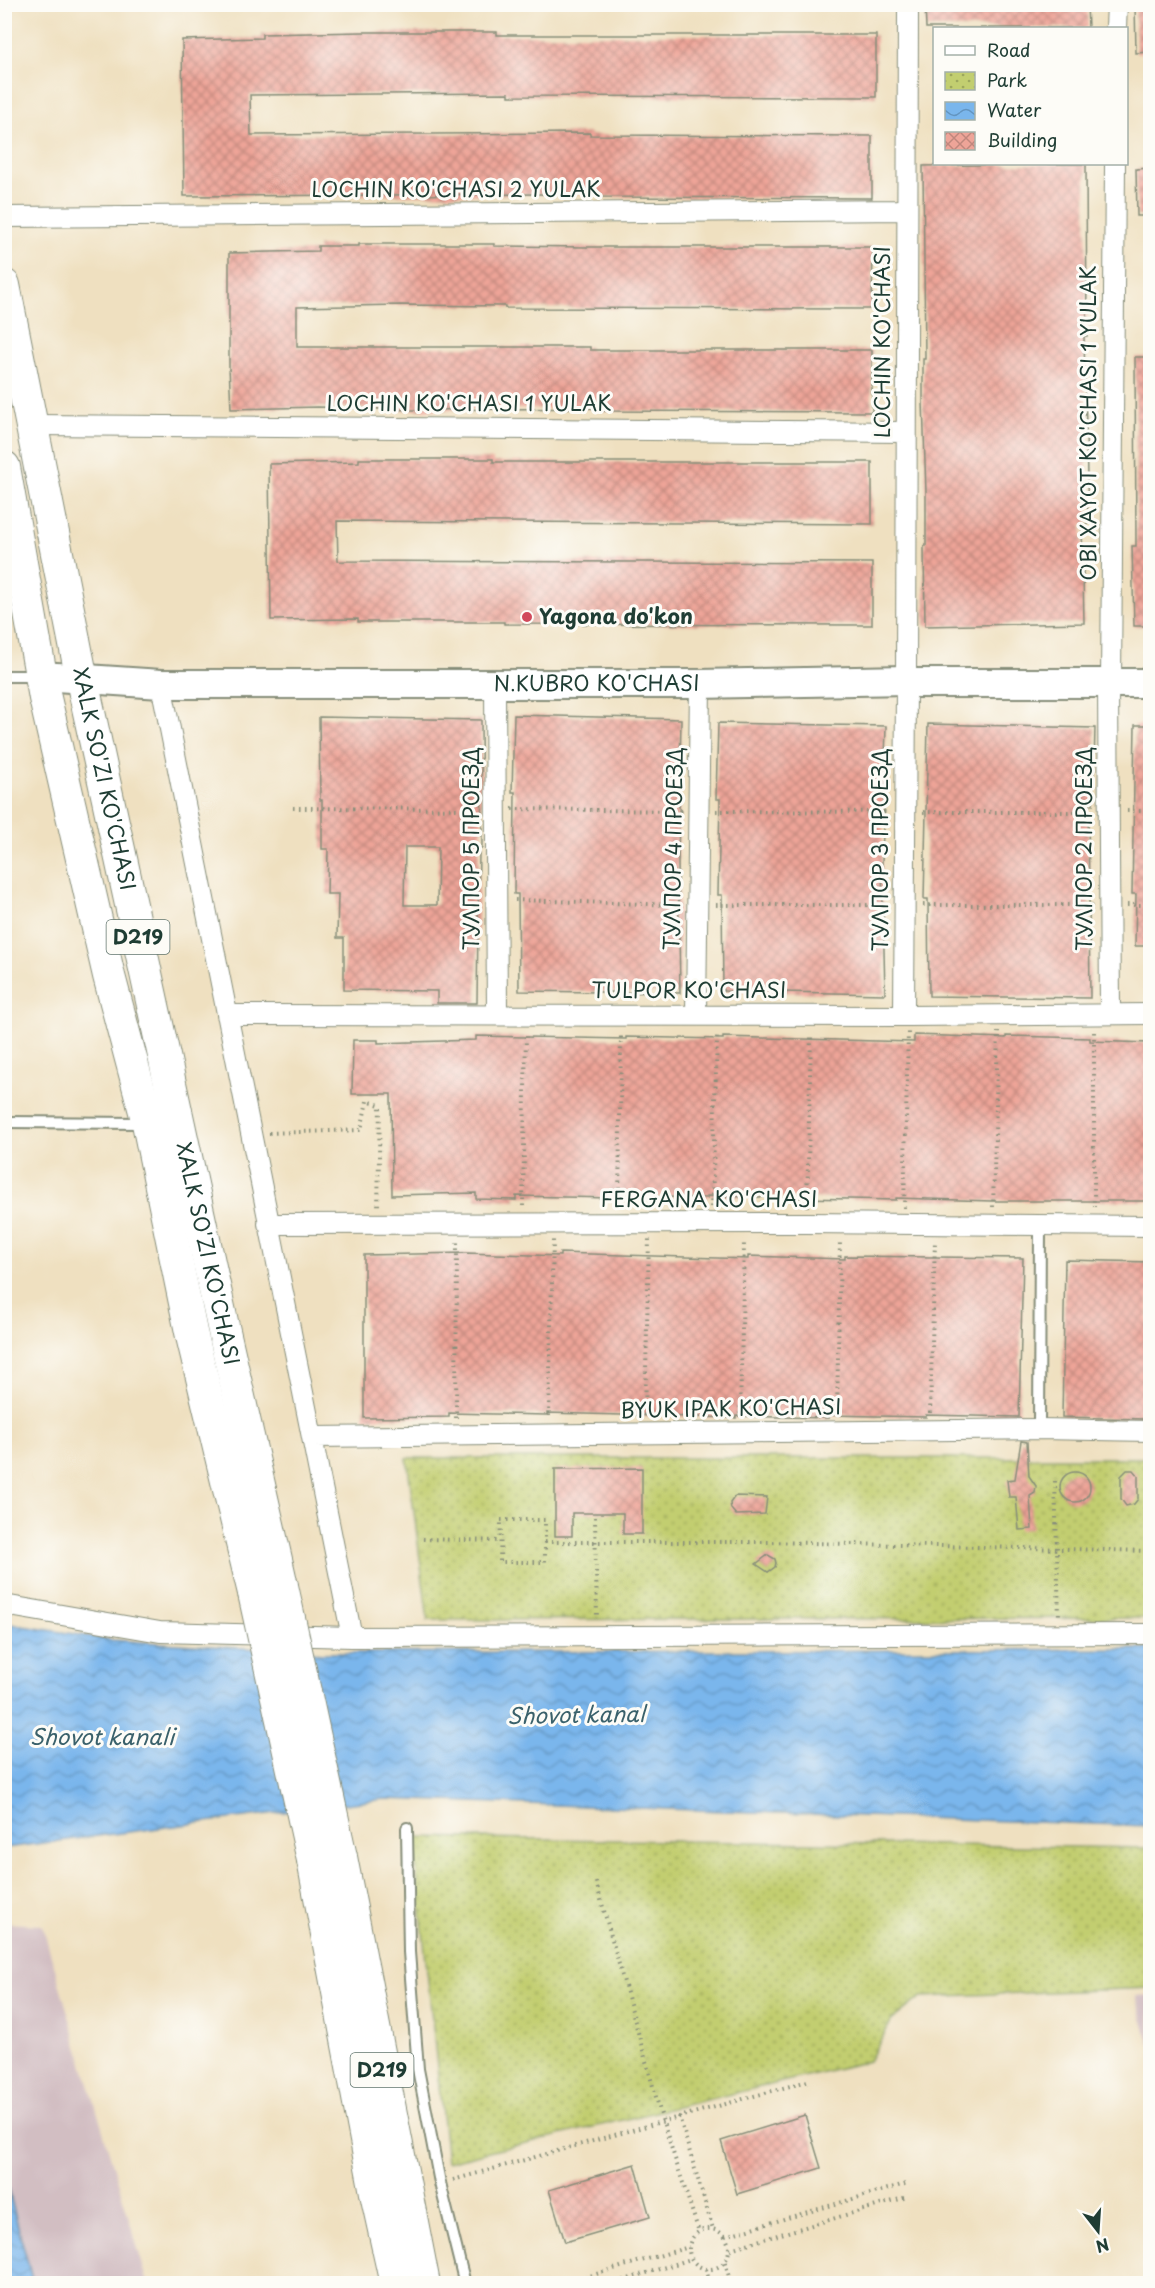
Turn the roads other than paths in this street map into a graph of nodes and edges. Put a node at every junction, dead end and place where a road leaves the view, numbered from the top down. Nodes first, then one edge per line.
1 (908, 4) edge
2 (1116, 4) edge
3 (1116, 27) edge
4 (1115, 165) edge
5 (907, 210) junction
6 (4, 217) edge
7 (4, 285) edge
8 (32, 424) junction
9 (906, 432) junction
10 (4, 467) edge
11 (4, 676) edge
12 (41, 676) junction
13 (82, 680) junction
14 (906, 682) junction
15 (495, 683) junction
16 (1109, 683) junction
17 (1150, 683) edge
18 (161, 684) junction
19 (700, 684) junction
20 (497, 1014) junction
21 (1102, 1014) junction
22 (1150, 1014) edge
23 (227, 1015) junction
24 (696, 1015) junction
25 (906, 1016) junction
26 (4, 1122) edge
27 (148, 1123) junction
28 (268, 1224) junction
29 (1150, 1226) edge
30 (1040, 1227) junction
31 (1039, 1429) junction
32 (1150, 1431) edge
33 (313, 1437) junction
34 (268, 1589) junction
35 (4, 1605) edge
36 (1150, 1634) edge
37 (352, 1636) junction
38 (407, 1828) dead end
39 (327, 1858) junction
40 (396, 2283) edge
41 (424, 2283) edge
42 (465, 2283) edge

1 - 5 street, LOCHIN KO'CHASI
2 - 3 street
4 - 16 street, OBI XAYOT KO'CHASI 1 YULAK
5 - 6 street, LOCHIN KO'CHASI 2 YULAK
5 - 9 street, LOCHIN KO'CHASI
7 - 8 main road, XALK SO'ZI KO'CHASI / D219
8 - 9 street, LOCHIN KO'CHASI 1 YULAK
8 - 13 main road, XALK SO'ZI KO'CHASI / D219
9 - 14 street, LOCHIN KO'CHASI
10 - 12 main road, XALK SO'ZI KO'CHASI / D219
11 - 12 lane
12 - 13 street, N.KUBRO KO'CHASI
12 - 27 main road, XALK SO'ZI KO'CHASI / D219
13 - 18 street, N.KUBRO KO'CHASI
13 - 34 main road, XALK SO'ZI KO'CHASI / D219
14 - 16 street, N.KUBRO KO'CHASI
14 - 19 street, N.KUBRO KO'CHASI
14 - 25 street, ТУЛПОР 3 ПРОЕЗД
15 - 18 street, N.KUBRO KO'CHASI
15 - 19 street, N.KUBRO KO'CHASI
15 - 20 street, ТУЛПОР 5 ПРОЕЗД
16 - 17 street, N.KUBRO KO'CHASI
16 - 21 street, ТУЛПОР 2 ПРОЕЗД
18 - 23 street
19 - 24 street, ТУЛПОР 4 ПРОЕЗД
20 - 23 street, TULPOR KO'CHASI
20 - 24 street, TULPOR KO'CHASI
21 - 22 street, TULPOR KO'CHASI
21 - 25 street, TULPOR KO'CHASI
23 - 28 street
24 - 25 street, TULPOR KO'CHASI
26 - 27 lane
27 - 34 main road, XALK SO'ZI KO'CHASI / D219
28 - 30 street, FERGANA KO'CHASI
28 - 33 street
29 - 30 street, FERGANA KO'CHASI
30 - 31 lane
31 - 32 street, BYUK IPAK KO'CHASI
31 - 33 street, BYUK IPAK KO'CHASI
33 - 37 street
34 - 39 main road, D219, bridge
35 - 37 street
36 - 37 street
38 - 42 lane
39 - 40 main road, D219
39 - 41 main road, D219

